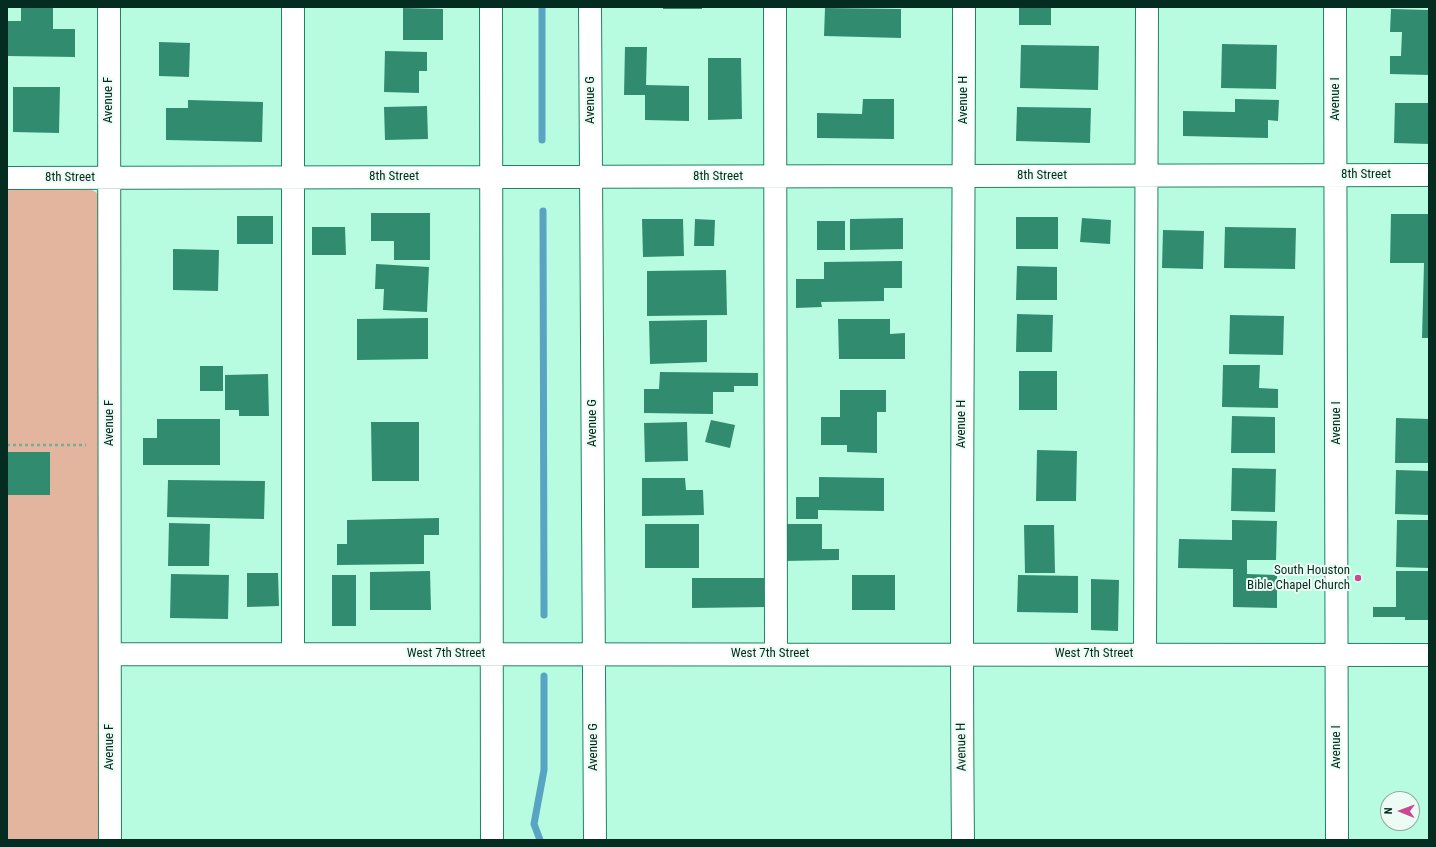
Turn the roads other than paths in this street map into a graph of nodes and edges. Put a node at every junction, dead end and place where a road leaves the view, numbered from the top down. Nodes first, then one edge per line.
1 (109, 7) edge
2 (293, 7) edge
3 (491, 7) edge
4 (590, 7) edge
5 (775, 7) edge
6 (964, 7) edge
7 (1147, 7) edge
8 (1335, 7) edge
9 (1146, 175) junction
10 (1336, 175) junction
11 (1429, 175) edge
12 (964, 176) junction
13 (491, 177) junction
14 (776, 177) junction
15 (7, 178) edge
16 (109, 178) junction
17 (293, 178) junction
18 (592, 178) junction
19 (110, 654) junction
20 (293, 654) junction
21 (492, 654) junction
22 (594, 654) junction
23 (776, 654) junction
24 (961, 654) junction
25 (1145, 654) junction
26 (1337, 655) junction
27 (1429, 655) edge
28 (110, 840) edge
29 (492, 840) edge
30 (595, 840) edge
31 (963, 840) edge
32 (1337, 840) edge

1 - 16 street, Avenue F
2 - 17 street
3 - 13 street
4 - 18 street, Avenue G
5 - 14 street
6 - 12 street, Avenue H
7 - 9 street
8 - 10 street, Avenue I
9 - 10 street, 8th Street
9 - 12 street, 8th Street
9 - 25 street
10 - 11 street, 8th Street
10 - 26 street, Avenue I
12 - 14 street, 8th Street
12 - 24 street, Avenue H
13 - 17 street, 8th Street
13 - 18 street, 8th Street
13 - 21 street
14 - 18 street, 8th Street
14 - 23 street
15 - 16 street, 8th Street
16 - 17 street, 8th Street
16 - 19 street, Avenue F
17 - 20 street
18 - 22 street, Avenue G
19 - 20 street, West 7th Street
19 - 28 street, Avenue F
20 - 21 street, West 7th Street
21 - 22 street, West 7th Street
21 - 29 street
22 - 23 street, West 7th Street
22 - 30 street, Avenue G
23 - 24 street, West 7th Street
24 - 25 street, West 7th Street
24 - 31 street, Avenue H
25 - 26 street, West 7th Street
26 - 27 street, West 7th Street
26 - 32 street, Avenue I

